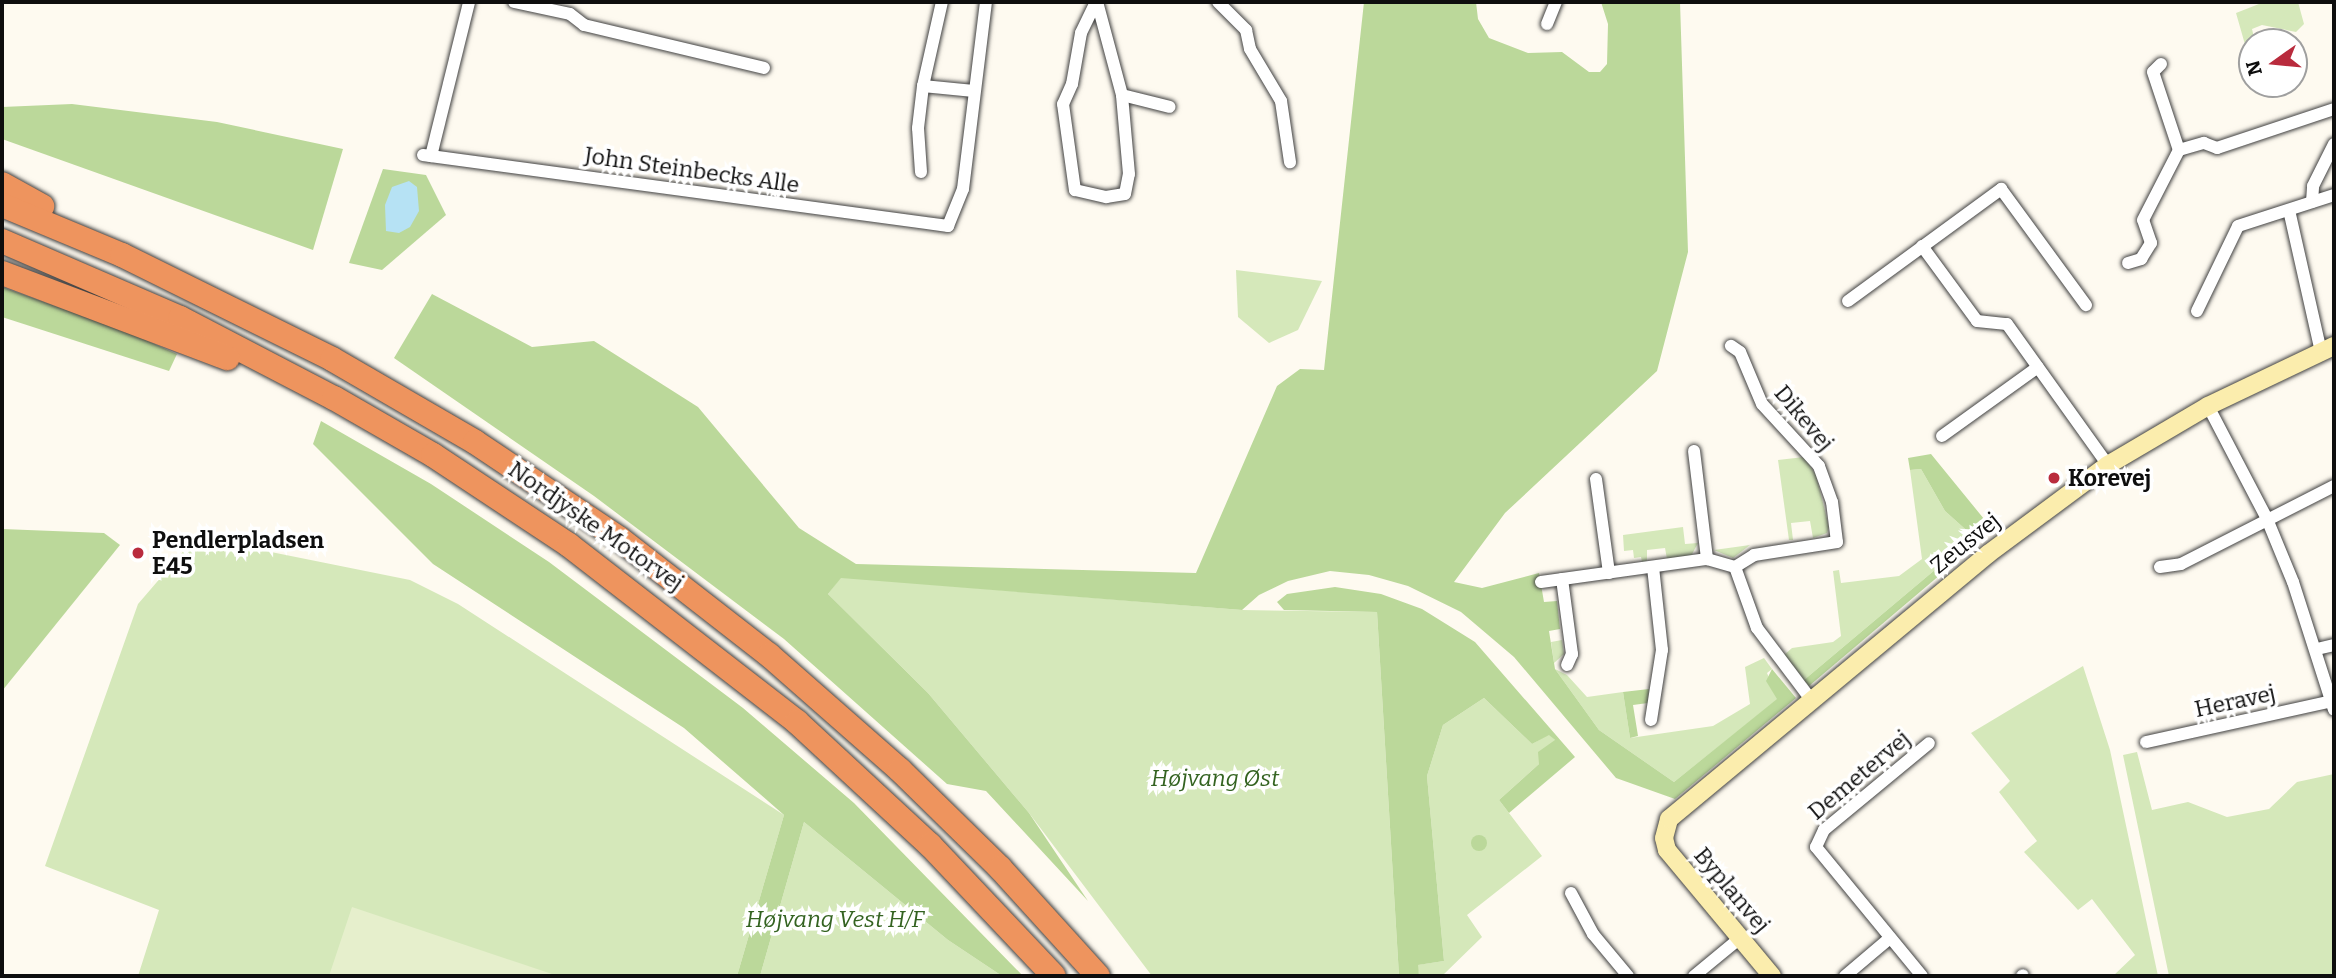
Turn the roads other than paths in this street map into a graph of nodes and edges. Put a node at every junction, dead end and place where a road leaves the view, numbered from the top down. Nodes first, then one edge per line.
1 (469, 2) edge
2 (514, 2) edge
3 (942, 2) edge
4 (986, 2) edge
5 (1096, 2) edge
6 (1218, 2) edge
7 (1556, 2) edge
8 (1547, 24) dead end
9 (2161, 64) dead end
10 (764, 68) dead end
11 (923, 86) junction
12 (974, 91) junction
13 (1122, 95) junction
14 (1170, 107) dead end
15 (2334, 109) edge
16 (2334, 144) edge
17 (2179, 150) junction
18 (1290, 162) dead end
19 (921, 173) dead end
20 (2, 184) edge
21 (2334, 195) edge
22 (2312, 202) junction
23 (2, 205) edge
24 (2289, 211) junction
25 (2, 241) edge
26 (1922, 246) junction
27 (2128, 263) dead end
28 (2, 273) edge
29 (206, 294) junction
30 (1848, 301) dead end
31 (2086, 305) dead end
32 (2197, 310) dead end
33 (1731, 346) dead end
34 (2328, 349) edge
35 (2038, 367) junction
36 (2208, 406) junction
37 (1942, 436) dead end
38 (1694, 451) dead end
39 (2108, 465) junction
40 (1596, 479) dead end
41 (2334, 486) edge
42 (2267, 519) junction
43 (1707, 559) junction
44 (1653, 567) junction
45 (1735, 567) junction
46 (2160, 567) dead end
47 (1609, 573) junction
48 (1562, 579) junction
49 (1541, 582) dead end
50 (2334, 645) edge
51 (2317, 649) junction
52 (710, 650) junction
53 (1567, 665) dead end
54 (1812, 701) junction
55 (2333, 705) edge
56 (1651, 720) dead end
57 (2146, 742) dead end
58 (1929, 743) dead end
59 (1664, 832) joint
60 (1571, 893) dead end
61 (1740, 938) junction
62 (1890, 938) junction
63 (1054, 976) edge
64 (1098, 976) edge
65 (1628, 976) edge
66 (1694, 976) edge
67 (1772, 976) edge
68 (1845, 976) edge
69 (1922, 976) edge

1 - 12 street, John Steinbecks Alle
2 - 10 street
3 - 11 street
4 - 12 street
5 - 13 street
5 - 13 street
6 - 18 street
7 - 8 street
9 - 17 street
11 - 12 street
11 - 19 street
13 - 14 street
15 - 17 street
16 - 22 street
17 - 27 street
20 - 29 highway
21 - 22 street
22 - 24 street
23 - 29 highway, Nordjyske Motorvej
24 - 32 street
24 - 34 street
25 - 52 highway, Nordjyske Motorvej
26 - 30 street
26 - 31 street
26 - 35 street
28 - 52 highway
29 - 64 highway, Nordjyske Motorvej
33 - 45 street, Dikevej
34 - 36 street, Zeusvej
35 - 37 street
35 - 39 street
36 - 39 street, Zeusvej
36 - 42 street, Heravej
38 - 43 street
39 - 54 street, Zeusvej
40 - 47 street
41 - 42 street
42 - 46 street
42 - 51 street, Heravej
43 - 44 street
43 - 45 street
44 - 47 street
44 - 56 street
45 - 54 street
47 - 48 street
48 - 49 street
48 - 53 street
50 - 51 street
51 - 55 street, Heravej
52 - 63 highway, Nordjyske Motorvej
54 - 59 street, Zeusvej
55 - 57 street, Heravej
58 - 62 street, Demetervej
59 - 61 street, Byplanvej
60 - 65 street
61 - 66 street
61 - 67 street, Byplanvej
62 - 68 street
62 - 69 street, Demetervej

